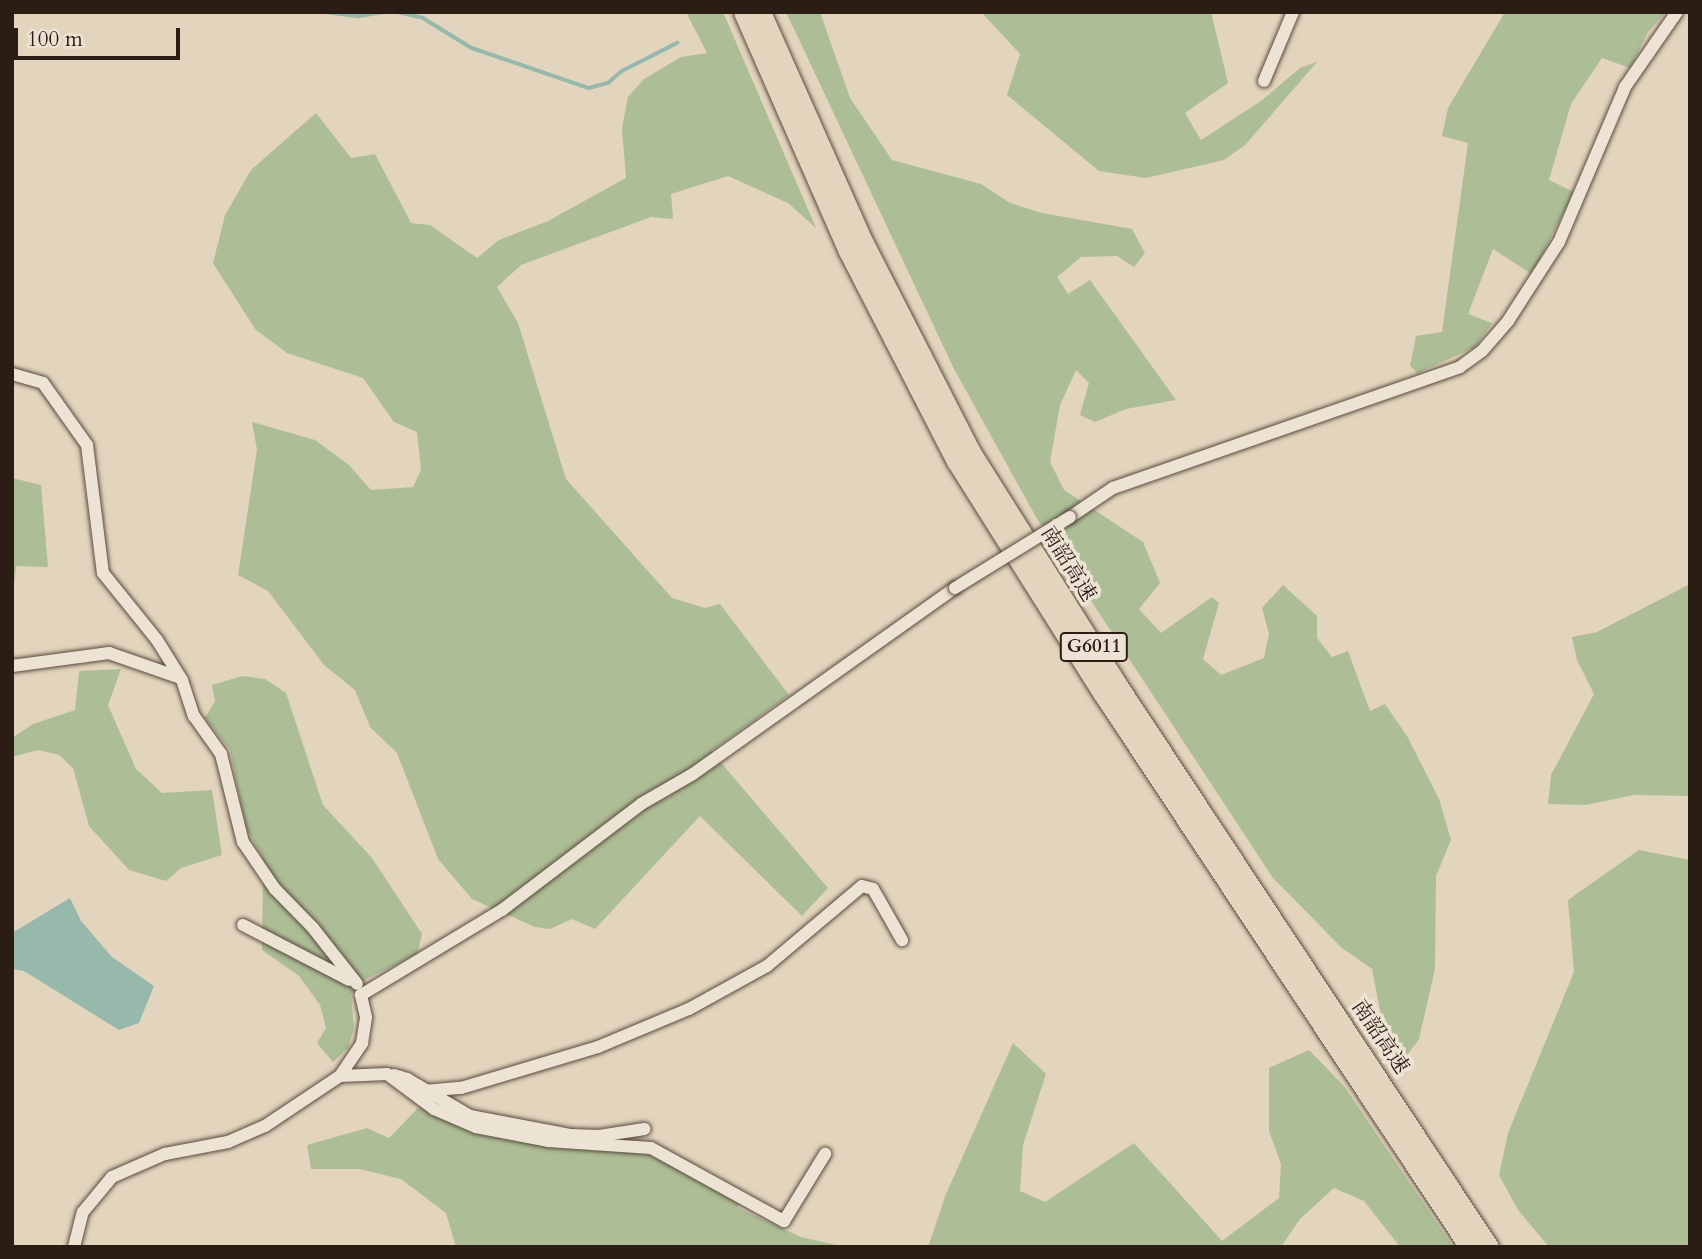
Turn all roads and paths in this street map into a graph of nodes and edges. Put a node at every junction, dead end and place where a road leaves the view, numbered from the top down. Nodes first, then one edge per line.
1 (743, 12) edge
2 (761, 12) edge
3 (1293, 12) edge
4 (1677, 12) edge
5 (1264, 80) dead end
6 (12, 374) edge
7 (12, 666) edge
8 (181, 680) junction
9 (243, 925) dead end
10 (902, 940) dead end
11 (359, 990) junction
12 (387, 1074) junction
13 (340, 1076) junction
14 (424, 1091) junction
15 (644, 1129) dead end
16 (825, 1154) dead end
17 (74, 1247) edge
18 (1469, 1247) edge
19 (1489, 1247) edge

1 - 18 highway, 南韶高速 / G6011
2 - 19 highway, 南韶高速 / G6011
3 - 5 street
4 - 11 street, bridge
6 - 8 street
7 - 8 street
8 - 11 street
9 - 11 street
10 - 14 street
11 - 13 street
12 - 13 street
12 - 14 street
12 - 16 street
13 - 17 street
14 - 15 street

